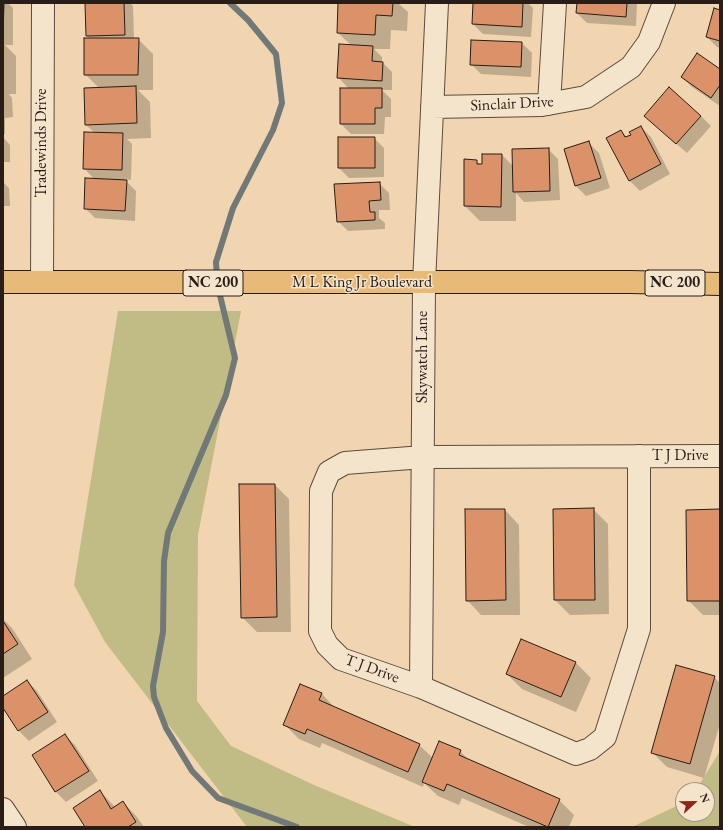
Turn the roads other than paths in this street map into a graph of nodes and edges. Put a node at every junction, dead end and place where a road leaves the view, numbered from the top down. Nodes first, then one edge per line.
1 (43, 3) edge
2 (437, 3) edge
3 (555, 3) edge
4 (664, 3) edge
5 (550, 104) junction
6 (432, 107) junction
7 (3, 282) edge
8 (42, 282) junction
9 (424, 283) junction
10 (720, 284) edge
11 (639, 456) junction
12 (720, 456) edge
13 (422, 458) junction
14 (421, 687) junction
15 (3, 809) edge
16 (15, 827) edge

1 - 8 street, Tradewinds Drive
2 - 6 street, Skywatch Lane
3 - 5 street
4 - 5 street, Sinclair Drive
5 - 6 street, Sinclair Drive
6 - 9 street, Skywatch Lane
7 - 8 main road, M L King Jr Boulevard / NC 200
8 - 9 main road, M L King Jr Boulevard / NC 200
9 - 10 main road, M L King Jr Boulevard / NC 200
9 - 13 street, Skywatch Lane
11 - 12 street, T J Drive
11 - 13 street, T J Drive
11 - 14 street, T J Drive
13 - 14 street, Skywatch Lane
13 - 14 street, T J Drive
15 - 16 street

